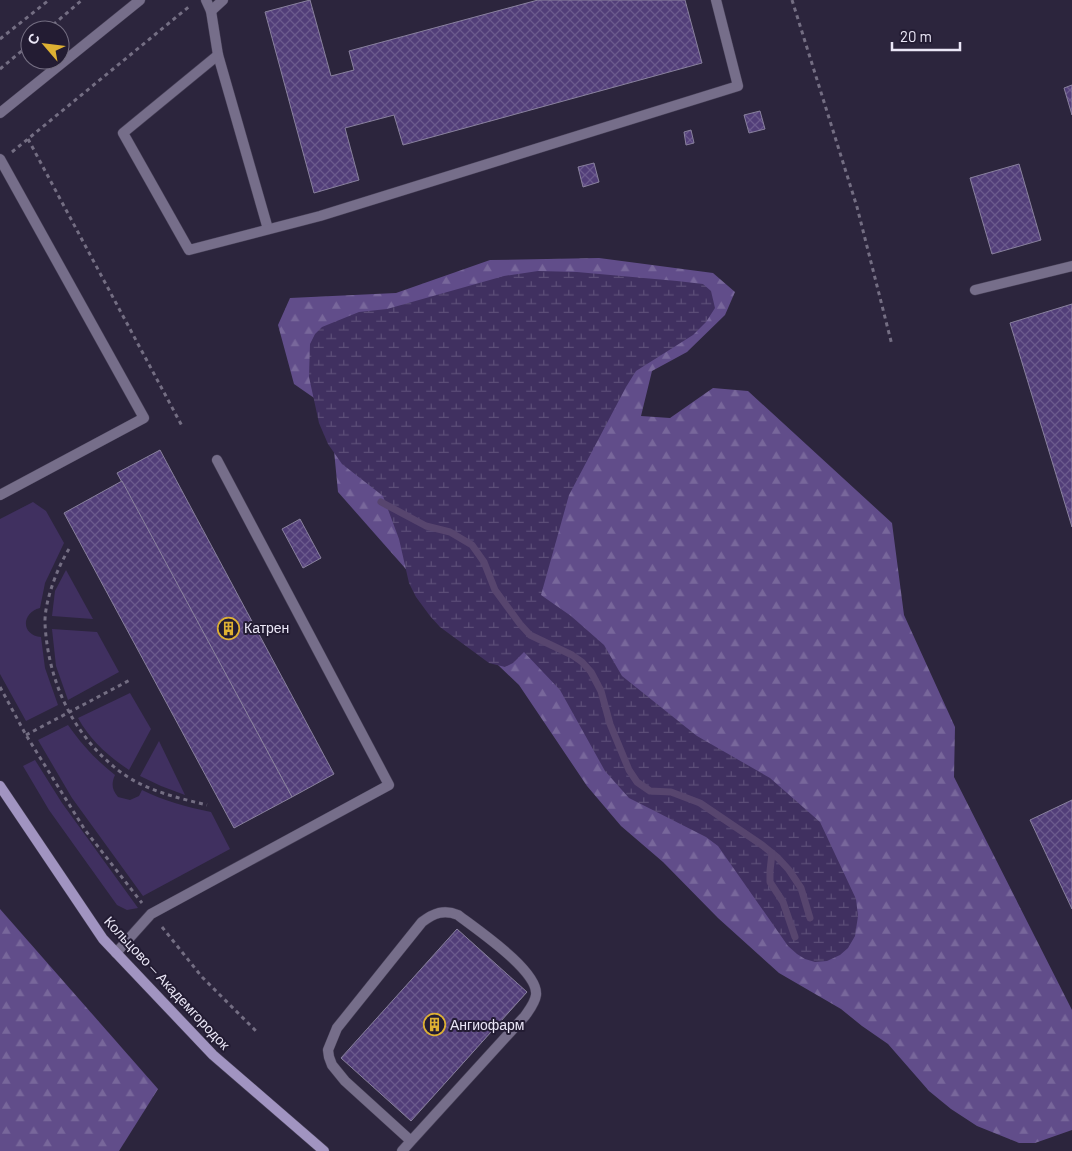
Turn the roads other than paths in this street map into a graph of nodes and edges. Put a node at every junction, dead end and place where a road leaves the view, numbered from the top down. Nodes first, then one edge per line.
1 (140, 0) edge
2 (206, 0) edge
3 (223, 0) edge
4 (716, 0) edge
5 (211, 11) junction
6 (218, 55) junction
7 (0, 113) edge
8 (1, 160) edge
9 (268, 229) junction
10 (1072, 266) edge
11 (975, 290) dead end
12 (218, 460) dead end
13 (0, 495) edge
14 (0, 786) edge
15 (116, 953) junction
16 (411, 1141) junction
17 (324, 1151) edge
18 (402, 1151) edge

1 - 7 street
2 - 5 street
3 - 5 street
4 - 9 street
5 - 6 street
6 - 9 street
6 - 9 street
8 - 13 street
10 - 11 street
12 - 15 street
14 - 15 main road, Кольцово — Академгородок
15 - 17 main road, Кольцово — Академгородок
16 - 16 street
16 - 18 street

